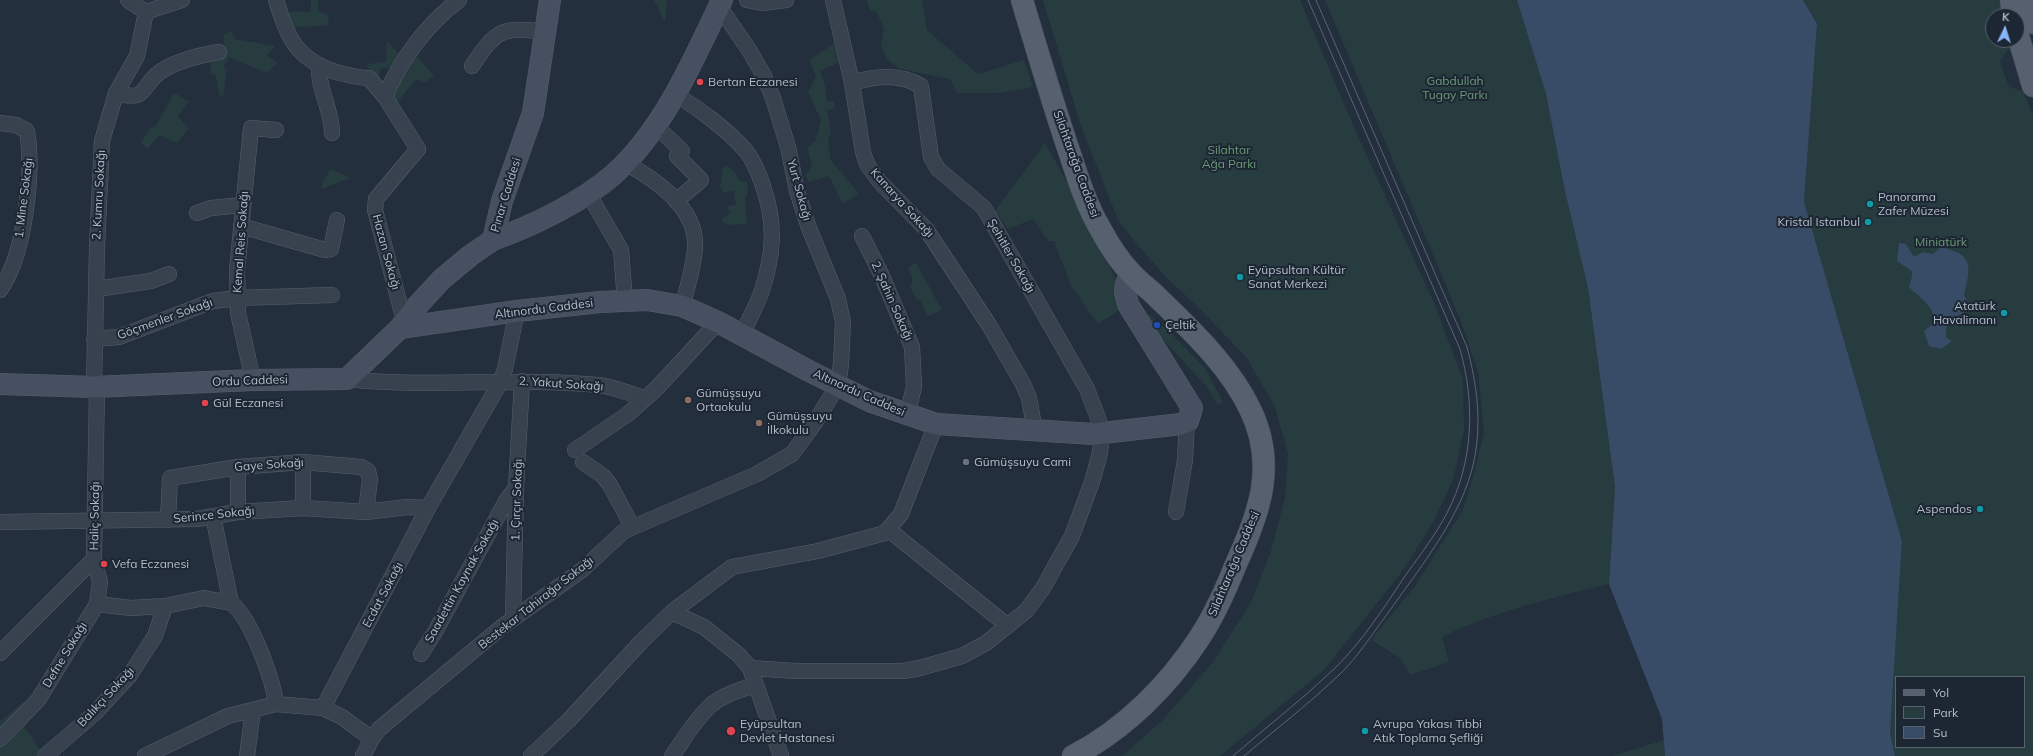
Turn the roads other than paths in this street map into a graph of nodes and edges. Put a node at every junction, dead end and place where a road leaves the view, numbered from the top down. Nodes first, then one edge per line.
1 (128, 0) edge
2 (182, 0) edge
3 (276, 0) edge
4 (459, 0) edge
5 (550, 0) edge
6 (747, 0) edge
7 (786, 0) edge
8 (833, 0) edge
9 (1022, 0) edge
10 (1037, 0) edge
11 (2029, 0) edge
12 (720, 3) edge
13 (146, 12) junction
14 (2033, 23) edge
15 (544, 32) junction
16 (2022, 48) edge
17 (219, 52) dead end
18 (319, 66) junction
19 (472, 66) dead end
20 (852, 84) junction
21 (2033, 86) edge
22 (116, 93) junction
23 (675, 94) junction
24 (385, 97) junction
25 (0, 123) edge
26 (655, 125) junction
27 (276, 130) dead end
28 (332, 133) dead end
29 (626, 163) junction
30 (588, 193) junction
31 (676, 201) junction
32 (243, 205) junction
33 (197, 212) dead end
34 (337, 220) dead end
35 (241, 226) junction
36 (862, 236) dead end
37 (493, 240) junction
38 (169, 274) dead end
39 (1131, 274) junction
40 (96, 289) junction
41 (0, 290) edge
42 (332, 295) dead end
43 (237, 298) junction
44 (626, 301) junction
45 (682, 306) junction
46 (517, 311) junction
47 (718, 322) junction
48 (403, 324) junction
49 (742, 335) junction
50 (94, 340) junction
51 (347, 379) junction
52 (253, 380) junction
53 (501, 381) junction
54 (522, 381) junction
55 (0, 384) edge
56 (838, 385) junction
57 (95, 387) junction
58 (644, 398) junction
59 (907, 415) junction
60 (1187, 421) junction
61 (936, 424) junction
62 (1035, 431) junction
63 (1102, 434) junction
64 (303, 462) junction
65 (238, 467) junction
66 (516, 488) junction
67 (303, 508) junction
68 (428, 508) junction
69 (238, 512) junction
70 (366, 512) junction
71 (1176, 512) dead end
72 (213, 516) junction
73 (168, 520) junction
74 (96, 521) junction
75 (0, 522) edge
76 (632, 526) junction
77 (890, 530) junction
78 (94, 559) junction
79 (231, 603) junction
80 (97, 604) junction
81 (165, 606) junction
82 (672, 612) junction
83 (513, 619) junction
84 (1008, 626) junction
85 (1, 651) edge
86 (422, 654) dead end
87 (750, 668) junction
88 (755, 685) junction
89 (276, 704) junction
90 (322, 708) junction
91 (253, 710) junction
92 (0, 739) edge
93 (372, 739) junction
94 (161, 752) edge
95 (45, 756) edge
96 (145, 756) edge
97 (247, 756) edge
98 (363, 756) edge
99 (531, 756) edge
100 (672, 756) edge
101 (781, 756) edge
102 (1073, 756) edge
103 (1101, 756) edge

1 - 13 street
2 - 13 street
3 - 18 street
4 - 24 street
5 - 15 main road, Pınar Caddesi
6 - 7 street
8 - 20 street, Kanarya Sokağı
9 - 39 main road, Silahtarağa Caddesi
10 - 103 main road, Silahtarağa Caddesi
11 - 14 main road
12 - 23 main road
12 - 56 street, Yurt Sokağı
13 - 22 street, 2. Kumru Sokağı
15 - 19 street
15 - 37 main road, Pınar Caddesi
16 - 21 main road
17 - 22 street
18 - 24 street
18 - 28 street
20 - 62 street, Kanarya Sokağı
20 - 63 street, Şehitler Sokağı
22 - 40 street, 2. Kumru Sokağı
23 - 26 main road
23 - 49 street
24 - 48 street, Hazan Sokağı
25 - 41 street, 1. Mine Sokağı
26 - 29 main road
26 - 31 street
27 - 32 street, Kemal Reis Sokağı
29 - 30 main road
29 - 31 street
30 - 37 main road
30 - 44 street
31 - 45 street
32 - 33 street
32 - 35 street, Kemal Reis Sokağı
34 - 35 street
35 - 43 street, Kemal Reis Sokağı
36 - 59 street, 2. Şahin Sokağı
37 - 48 main road, Pınar Caddesi
38 - 40 street
39 - 60 main road
39 - 102 main road, Silahtarağa Caddesi
40 - 50 street, 2. Kumru Sokağı
42 - 43 street, Göçmenler Sokağı
43 - 50 street, Göçmenler Sokağı
43 - 52 street, Kemal Reis Sokağı
44 - 45 main road, Altınordu Caddesi
44 - 46 main road, Altınordu Caddesi
45 - 47 main road, Altınordu Caddesi
46 - 48 main road, Altınordu Caddesi
46 - 53 street, Ecdat Sokağı
47 - 49 main road, Altınordu Caddesi
47 - 58 street
48 - 51 main road, Pınar Caddesi
49 - 56 main road, Altınordu Caddesi
50 - 57 street, 2. Kumru Sokağı
51 - 52 main road, Ordu Caddesi
51 - 53 street, Ordu Caddesi
52 - 57 main road, Ordu Caddesi
53 - 54 street, 2. Yakut Sokağı
53 - 68 street, Ecdat Sokağı
54 - 58 street, 2. Yakut Sokağı
54 - 66 street, 1. Çırçır Sokağı
55 - 57 main road, Ordu Caddesi
56 - 59 main road, Altınordu Caddesi
56 - 76 street, Bestekar Tahirağa Sokağı
57 - 74 street, Haliç Sokağı
58 - 76 street
59 - 61 main road, Altınordu Caddesi
60 - 63 main road, Altınordu Caddesi
60 - 71 street
61 - 62 main road, Altınordu Caddesi
61 - 77 street
62 - 63 main road, Altınordu Caddesi
63 - 84 street
64 - 65 street, Gaye Sokağı
64 - 67 street
64 - 70 street, Gaye Sokağı
65 - 69 street
65 - 73 street, Gaye Sokağı
66 - 83 street, 1. Çırçır Sokağı
66 - 86 street, Saadettin Kaynak Sokağı
67 - 69 street, Serince Sokağı
67 - 70 street, Serince Sokağı
68 - 70 street, Serince Sokağı
68 - 90 street, Ecdat Sokağı
69 - 72 street, Serince Sokağı
72 - 73 street, Serince Sokağı
72 - 79 street
73 - 74 street, Serince Sokağı
74 - 75 street, Serince Sokağı
74 - 78 street, Haliç Sokağı
76 - 83 street, Bestekar Tahirağa Sokağı
77 - 82 street
77 - 84 street
78 - 80 street, Defne Sokağı
78 - 85 street, Haliç Sokağı
79 - 81 street
79 - 89 street
80 - 81 street
80 - 92 street, Defne Sokağı
81 - 95 street, Balıkçı Sokağı
82 - 87 street
82 - 99 street
83 - 93 street, Bestekar Tahirağa Sokağı
84 - 87 street
87 - 88 street
88 - 100 street
88 - 101 street
89 - 90 street
89 - 91 street
90 - 93 street
91 - 94 street
91 - 97 street
93 - 98 street, Bestekar Tahirağa Sokağı
94 - 96 street

